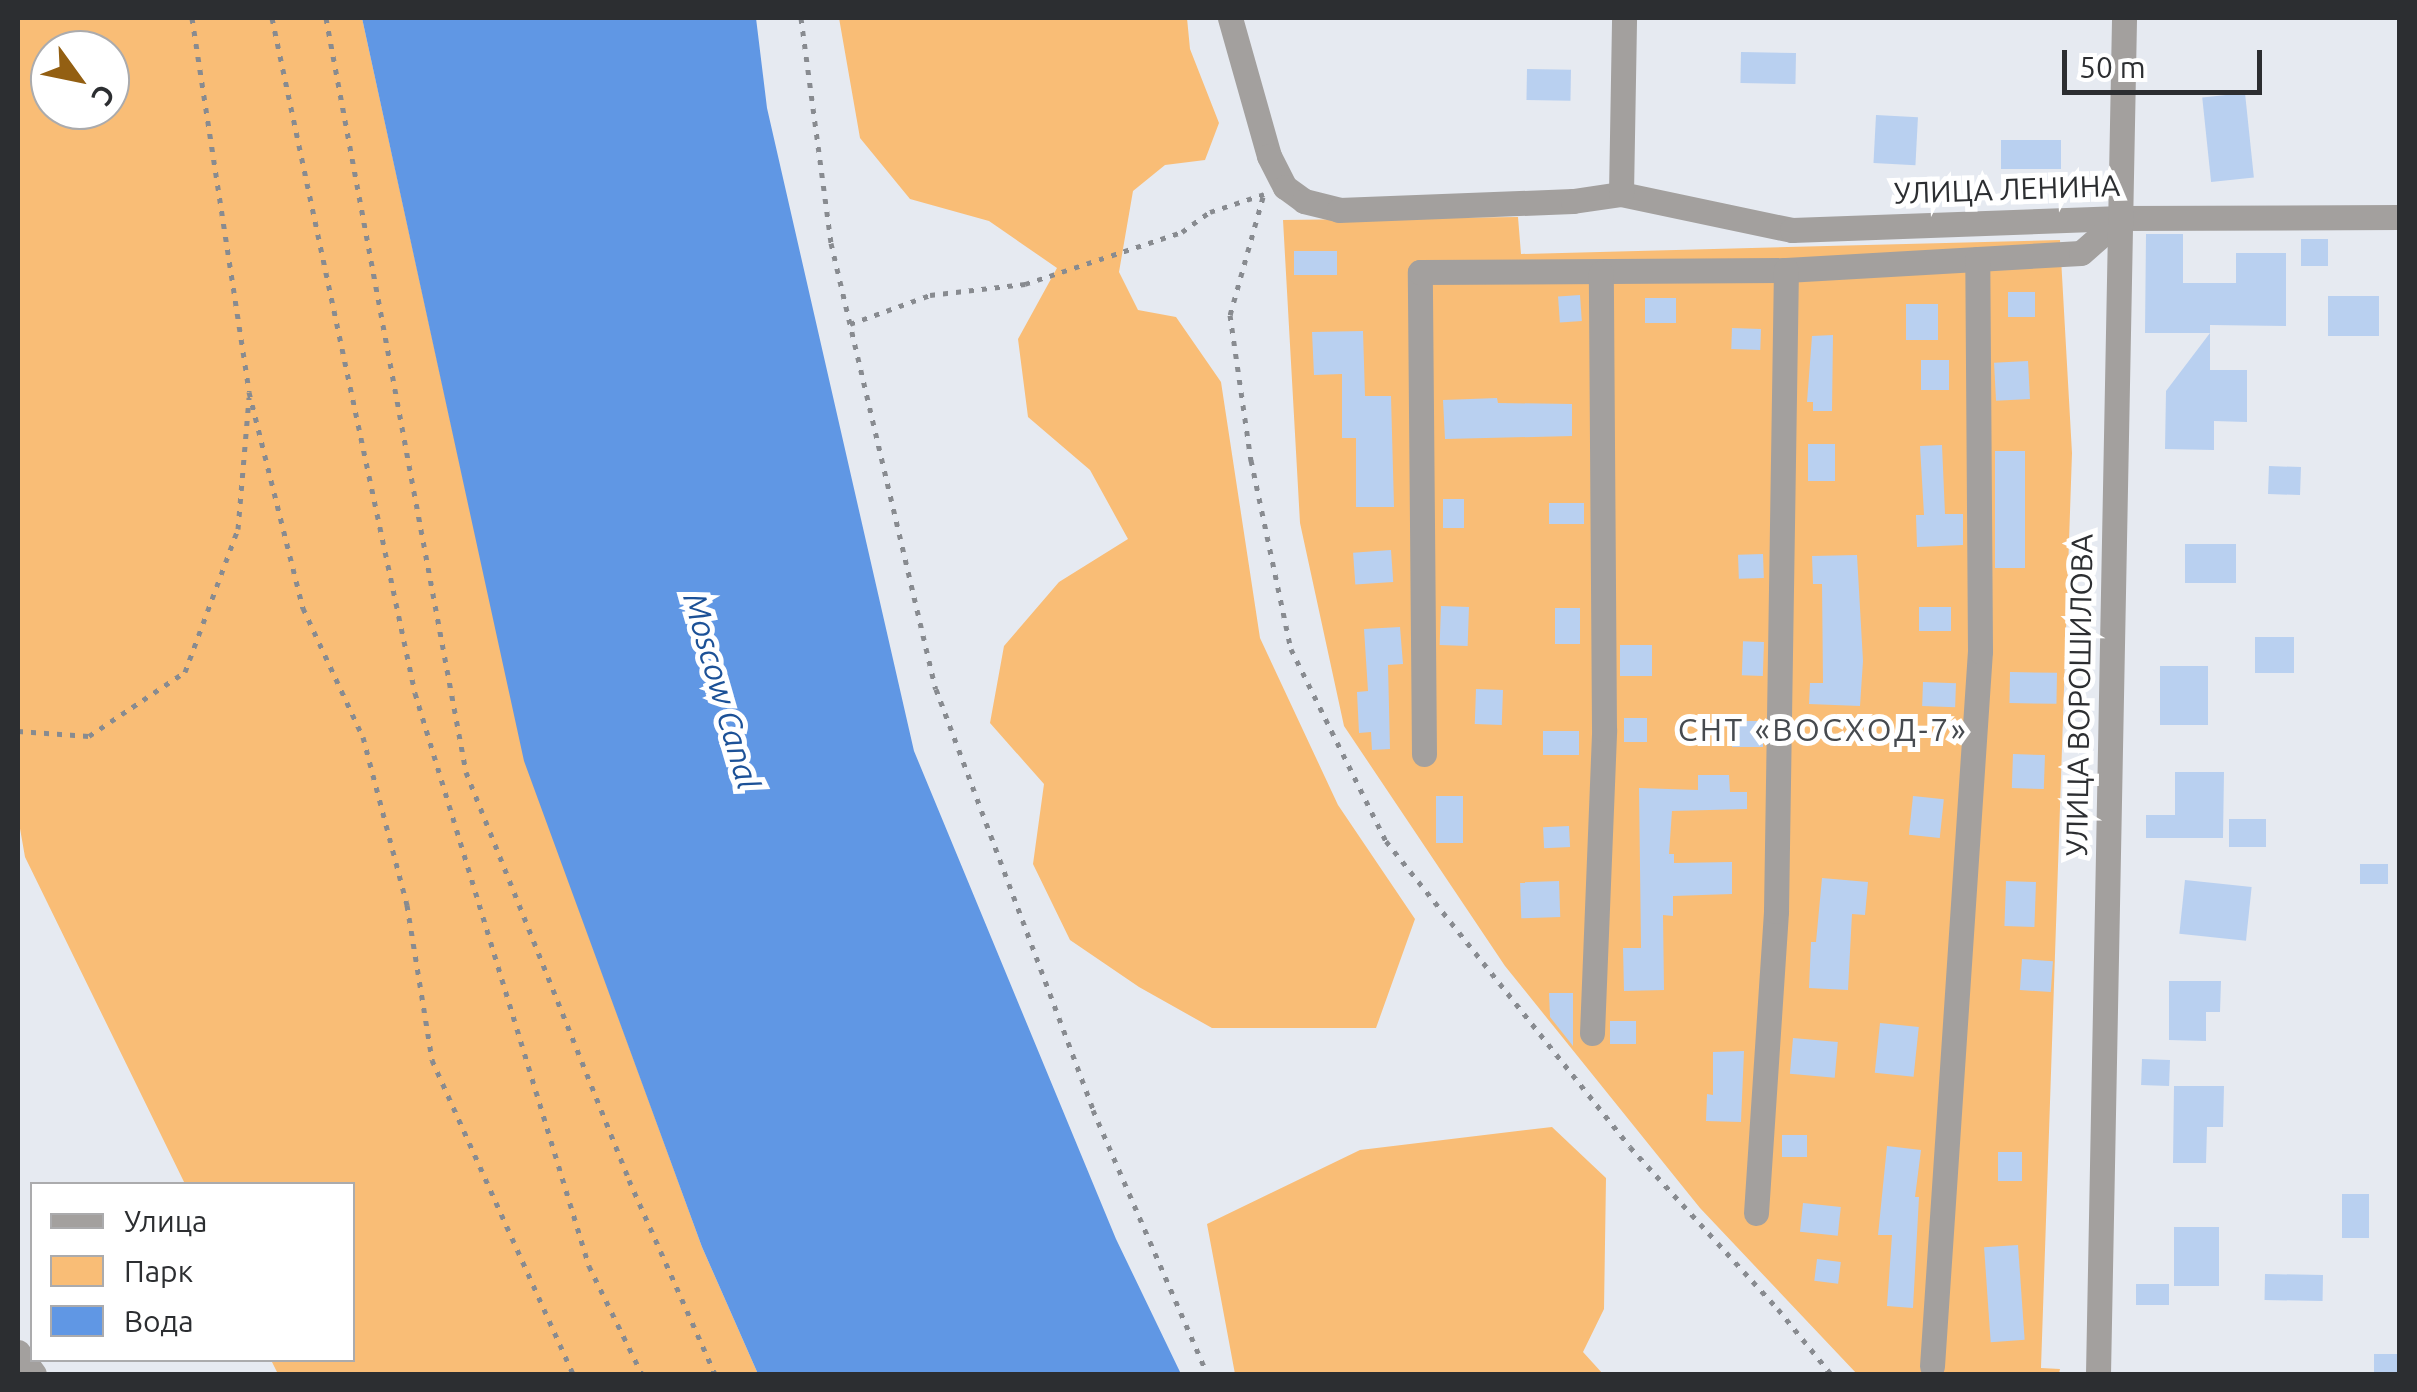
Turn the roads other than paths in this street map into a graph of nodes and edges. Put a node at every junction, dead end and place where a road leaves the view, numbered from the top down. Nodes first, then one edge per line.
1 (1230, 18) edge
2 (1624, 18) edge
3 (2124, 18) edge
4 (1621, 194) junction
5 (2400, 217) edge
6 (2122, 218) junction
7 (1977, 260) junction
8 (1786, 270) junction
9 (1602, 273) junction
10 (1424, 754) dead end
11 (1592, 1032) dead end
12 (1756, 1213) dead end
13 (18, 1352) edge
14 (1932, 1366) dead end
15 (34, 1374) edge
16 (2098, 1374) edge

1 - 4 street, УЛИЦА ЛЕНИНА
2 - 4 street
3 - 6 street, УЛИЦА ВОРОШИЛОВА
4 - 6 street, УЛИЦА ЛЕНИНА
5 - 6 street, УЛИЦА ЛЕНИНА
6 - 7 street
6 - 16 street, УЛИЦА ВОРОШИЛОВА
7 - 8 street
7 - 14 street
8 - 9 street
8 - 12 street
9 - 10 street
9 - 11 street
13 - 15 street

